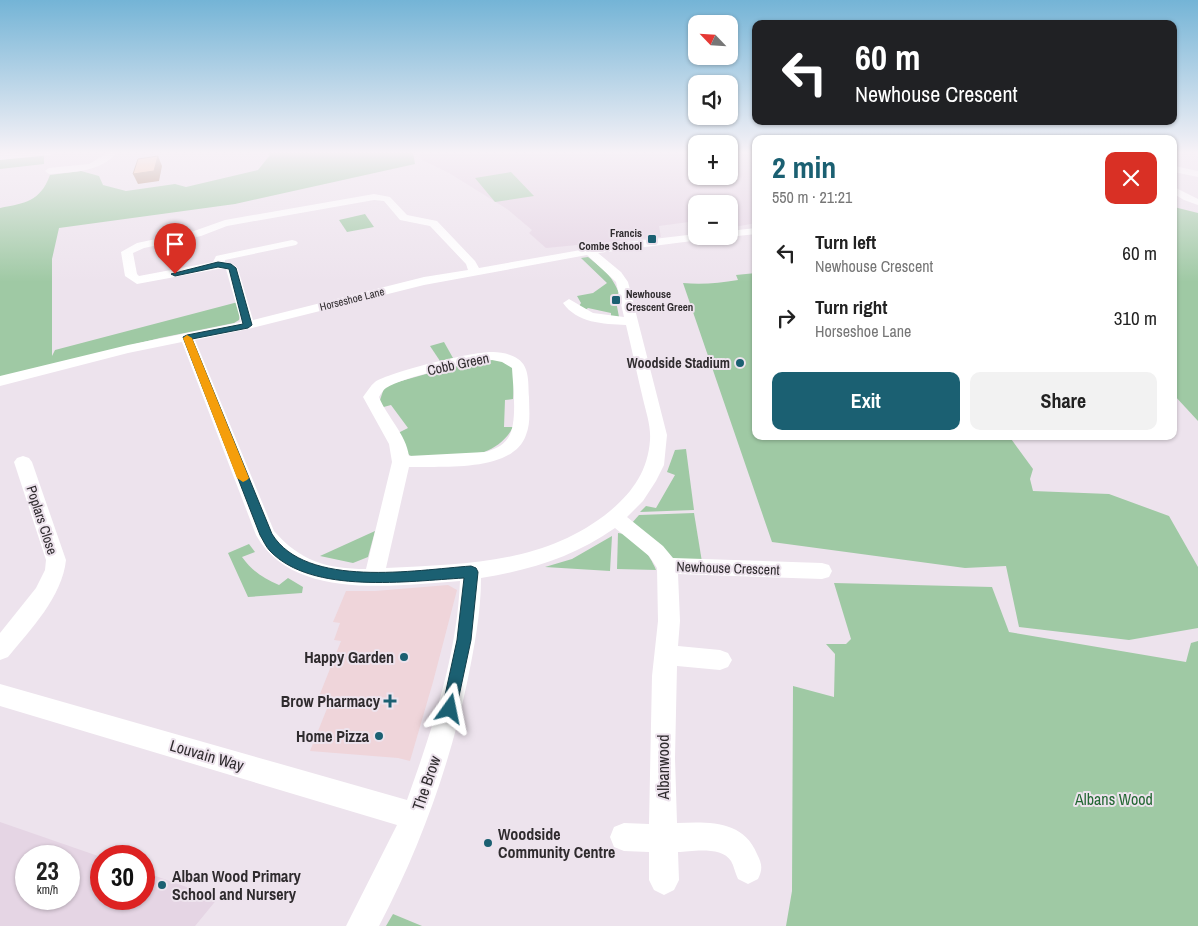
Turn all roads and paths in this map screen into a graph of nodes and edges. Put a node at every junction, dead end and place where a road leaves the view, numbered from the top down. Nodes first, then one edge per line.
1 (1182, 195) edge
2 (1198, 202) edge
3 (752, 231) edge
4 (738, 233) edge
5 (124, 238) dead end
6 (688, 239) edge
7 (292, 243) dead end
8 (132, 248) junction
9 (263, 249) junction
10 (589, 251) junction
11 (268, 260) dead end
12 (218, 265) junction
13 (474, 271) junction
14 (569, 302) dead end
15 (631, 321) junction
16 (248, 325) junction
17 (187, 337) junction
18 (0, 381) edge
19 (24, 462) dead end
20 (401, 462) junction
21 (615, 518) junction
22 (667, 566) junction
23 (471, 572) junction
24 (822, 572) dead end
25 (374, 577) junction
26 (0, 650) edge
27 (667, 653) junction
28 (720, 660) dead end
29 (0, 695) edge
30 (414, 816) junction
31 (624, 837) dead end
32 (664, 838) junction
33 (748, 869) dead end
34 (664, 880) dead end
35 (362, 926) edge

1 - 2 street
3 - 4 street
5 - 8 street
6 - 10 street, Horseshoe Lane
7 - 9 street
8 - 12 street
8 - 13 street
9 - 11 street
9 - 12 street
10 - 13 street, Horseshoe Lane
10 - 15 street
12 - 16 street
13 - 16 street, Horseshoe Lane
14 - 15 street
15 - 21 street
16 - 17 street, Horseshoe Lane
17 - 18 street, Horseshoe Lane
17 - 25 street
19 - 26 street, Poplars Close
20 - 20 street, Cobb Green
20 - 25 street, Cobb Green
21 - 22 street, Newhouse Crescent
21 - 23 street
22 - 24 street, Newhouse Crescent
22 - 27 street, Albanwood
23 - 25 street
23 - 30 street, The Brow
27 - 28 street
27 - 32 street, Albanwood
29 - 30 street, Louvain Way
30 - 35 street, The Brow
31 - 32 street
32 - 33 street
32 - 34 street, Albanwood

